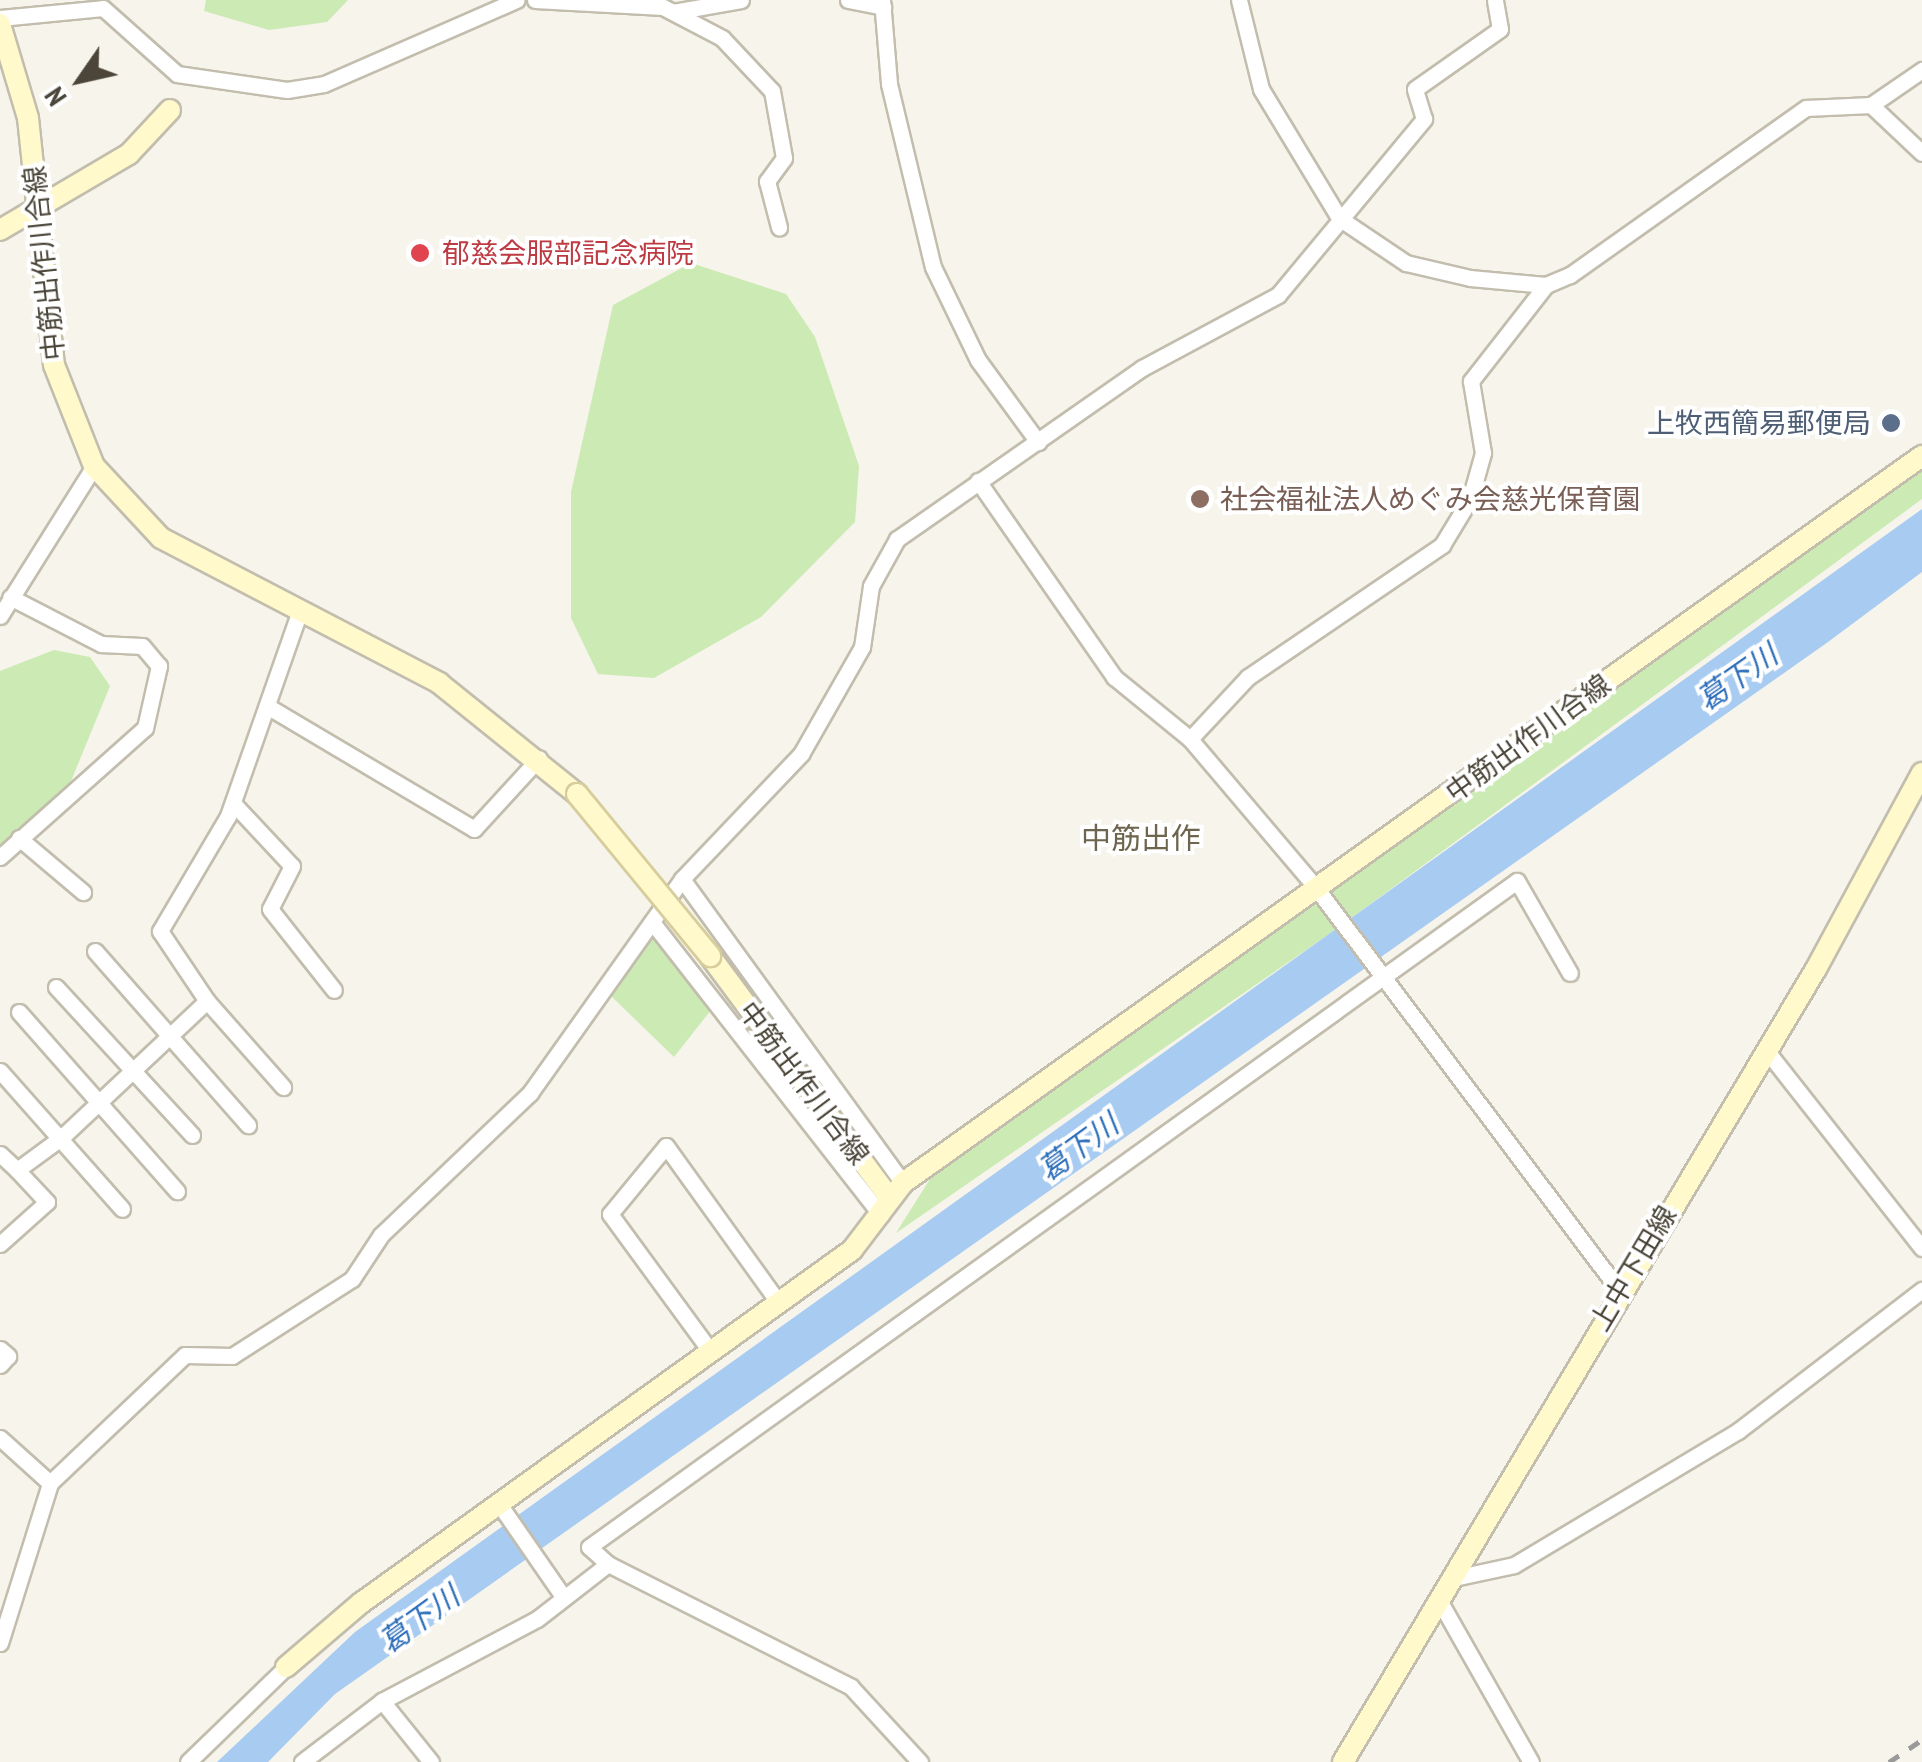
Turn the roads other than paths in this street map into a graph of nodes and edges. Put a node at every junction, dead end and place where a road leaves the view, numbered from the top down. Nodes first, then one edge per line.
1 (516, 0) edge
2 (536, 0) edge
3 (741, 0) edge
4 (848, 0) edge
5 (1239, 0) edge
6 (1495, 0) edge
7 (882, 3) edge
8 (673, 12) junction
9 (0, 21) edge
10 (1922, 70) edge
11 (1871, 105) junction
12 (170, 110) dead end
13 (1922, 152) edge
14 (37, 209) junction
15 (1339, 218) junction
16 (779, 227) dead end
17 (0, 230) edge
18 (1546, 285) junction
19 (1038, 442) junction
20 (1922, 456) edge
21 (94, 466) junction
22 (978, 481) junction
23 (10, 597) junction
24 (300, 610) junction
25 (0, 616) edge
26 (267, 706) junction
27 (1190, 740) junction
28 (538, 758) junction
29 (1922, 773) edge
30 (233, 803) junction
31 (19, 838) junction
32 (0, 857) edge
33 (682, 879) junction
34 (1317, 889) junction
35 (83, 892) dead end
36 (652, 922) junction
37 (96, 951) dead end
38 (1384, 971) junction
39 (1570, 973) dead end
40 (56, 988) dead end
41 (334, 990) dead end
42 (207, 1001) junction
43 (19, 1012) dead end
44 (172, 1034) junction
45 (1766, 1050) junction
46 (134, 1070) junction
47 (0, 1071) edge
48 (283, 1087) dead end
49 (99, 1103) junction
50 (248, 1125) dead end
51 (192, 1135) dead end
52 (62, 1137) junction
53 (0, 1154) edge
54 (16, 1170) junction
55 (177, 1191) dead end
56 (891, 1199) junction
57 (122, 1208) dead end
58 (0, 1244) edge
59 (1922, 1248) edge
60 (1620, 1290) junction
61 (1922, 1290) edge
62 (778, 1303) junction
63 (0, 1349) edge
64 (711, 1352) junction
65 (0, 1366) edge
66 (0, 1438) edge
67 (50, 1483) junction
68 (502, 1508) junction
69 (608, 1564) junction
70 (1454, 1578) junction
71 (564, 1598) junction
72 (1440, 1602) junction
73 (0, 1643) edge
74 (286, 1667) joint
75 (382, 1701) junction
76 (188, 1762) edge
77 (302, 1762) edge
78 (432, 1762) edge
79 (920, 1762) edge
80 (1343, 1762) edge
81 (1532, 1762) edge

1 - 9 street
2 - 8 street
3 - 8 street
4 - 7 street
5 - 15 street
6 - 15 street
7 - 19 street
8 - 16 street
9 - 14 main road, 中筋出作川合線
10 - 11 street
11 - 13 street
11 - 18 street
12 - 14 main road
14 - 17 main road
14 - 21 main road, 中筋出作川合線
15 - 18 street
15 - 19 street
18 - 27 street
19 - 22 street
20 - 34 main road, 中筋出作川合線
21 - 23 street
21 - 24 main road, 中筋出作川合線
22 - 27 street
22 - 33 street
23 - 25 street
23 - 31 street
24 - 26 street
24 - 28 main road, 中筋出作川合線
26 - 28 street
26 - 30 street
27 - 34 street
28 - 56 main road, 中筋出作川合線, bridge
29 - 45 main road, 上中下田線
30 - 41 street
30 - 42 street
31 - 32 street
31 - 35 street
33 - 36 street
33 - 56 street
34 - 38 street
34 - 56 main road, 中筋出作川合線
36 - 56 street
36 - 67 street
37 - 44 street
38 - 39 street
38 - 60 street
38 - 69 street
40 - 46 street
42 - 44 street
42 - 48 street
43 - 49 street
44 - 46 street
44 - 50 street
45 - 59 street
45 - 60 main road, 上中下田線
46 - 49 street
46 - 51 street
47 - 52 street
49 - 52 street
49 - 55 street
52 - 54 street
52 - 57 street
53 - 54 street
54 - 58 street
56 - 62 main road
60 - 70 main road, 上中下田線
61 - 70 street
62 - 64 main road
62 - 64 street
63 - 65 street
64 - 68 main road
66 - 67 street
67 - 73 street
68 - 71 street
68 - 74 main road
69 - 71 street
69 - 79 street
70 - 72 main road, 上中下田線
71 - 75 street
72 - 80 main road, 上中下田線
72 - 81 street
74 - 76 street
75 - 77 street
75 - 78 street

